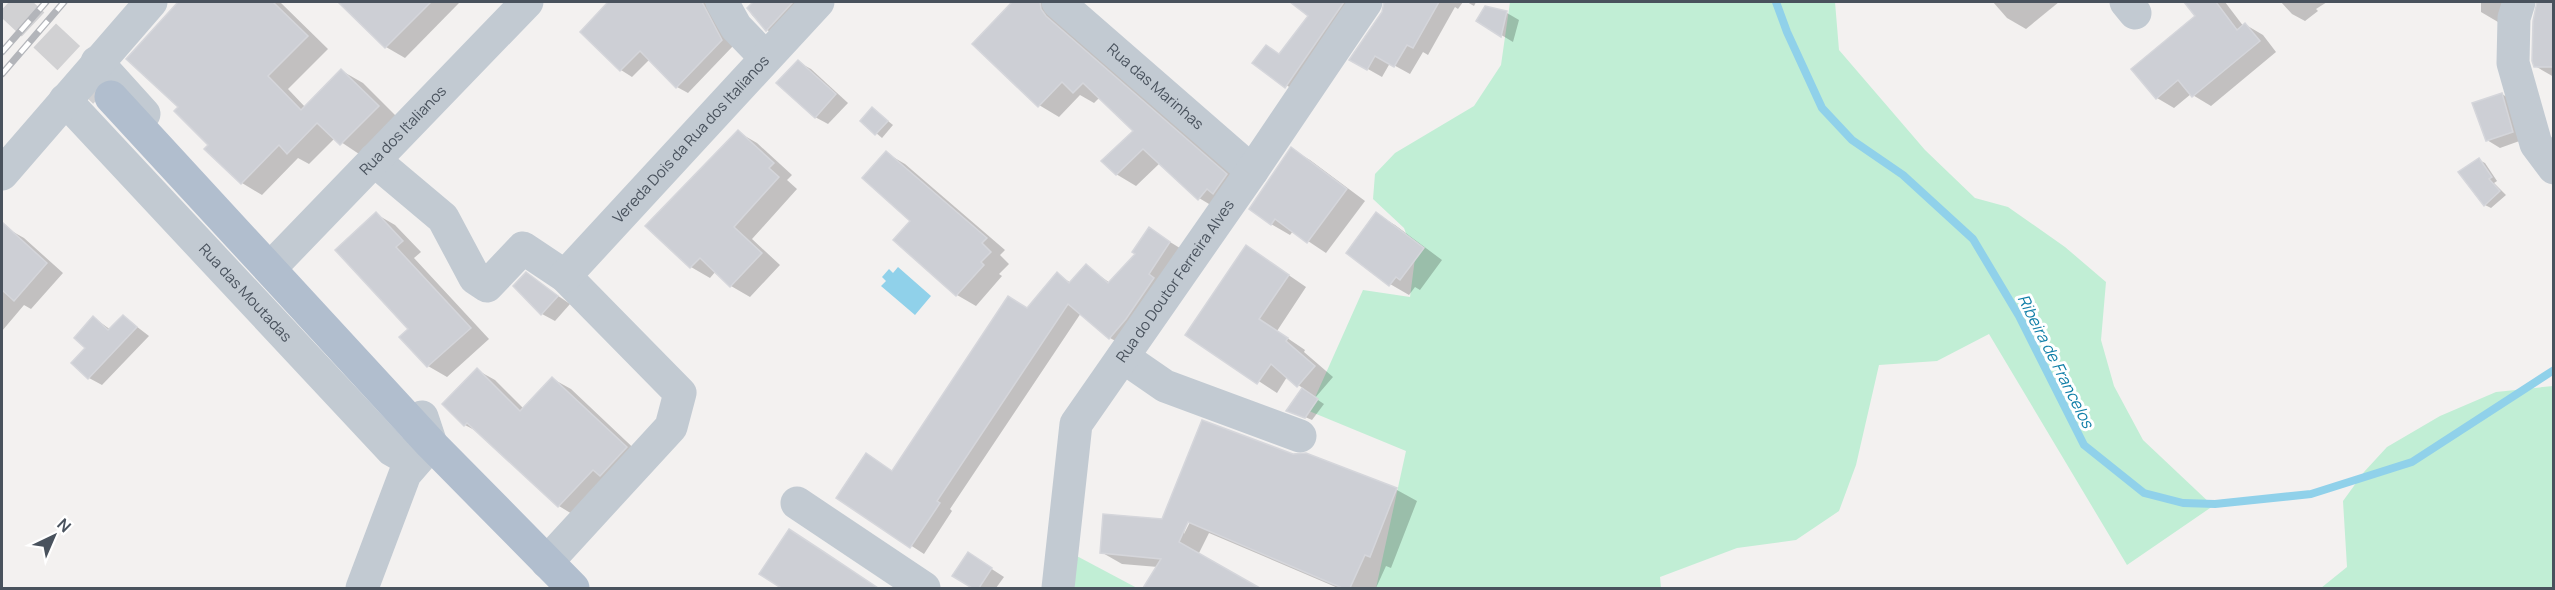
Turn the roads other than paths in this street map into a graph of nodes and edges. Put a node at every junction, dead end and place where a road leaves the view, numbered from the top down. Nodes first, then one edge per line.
1 (151, 2) edge
2 (527, 2) edge
3 (722, 2) edge
4 (818, 2) edge
5 (1058, 2) edge
6 (1366, 2) edge
7 (2519, 2) edge
8 (765, 57) junction
9 (97, 62) junction
10 (111, 97) tunnel mouth
11 (65, 100) junction
12 (374, 160) junction
13 (2553, 168) edge
14 (1252, 171) junction
15 (2, 174) edge
16 (278, 260) junction
17 (565, 276) junction
18 (1122, 357) junction
19 (1300, 436) dead end
20 (422, 453) junction
21 (797, 503) dead end
22 (547, 562) junction
23 (362, 588) edge
24 (573, 588) edge
25 (924, 588) edge
26 (1058, 588) edge

1 - 9 street
2 - 12 street, Rua dos Italianos
3 - 8 street
4 - 8 street, Vereda Dois da Rua dos Italianos
5 - 14 street, Rua das Marinhas
6 - 14 street, Rua do Doutor Ferreira Alves
7 - 13 street
8 - 17 street, Vereda Dois da Rua dos Italianos
9 - 11 street
9 - 16 street, Rua das Moutadas
10 - 20 main road, Rua das Moutadas
11 - 15 street
11 - 20 street, Rua das Moutadas
12 - 16 street, Rua dos Italianos
12 - 17 street
14 - 18 street, Rua do Doutor Ferreira Alves
16 - 20 street, Rua das Moutadas
17 - 22 street
18 - 19 street
18 - 26 street, Rua do Doutor Ferreira Alves
20 - 22 main road, Rua das Moutadas
20 - 23 street
21 - 25 street
22 - 24 main road, Rua das Moutadas

